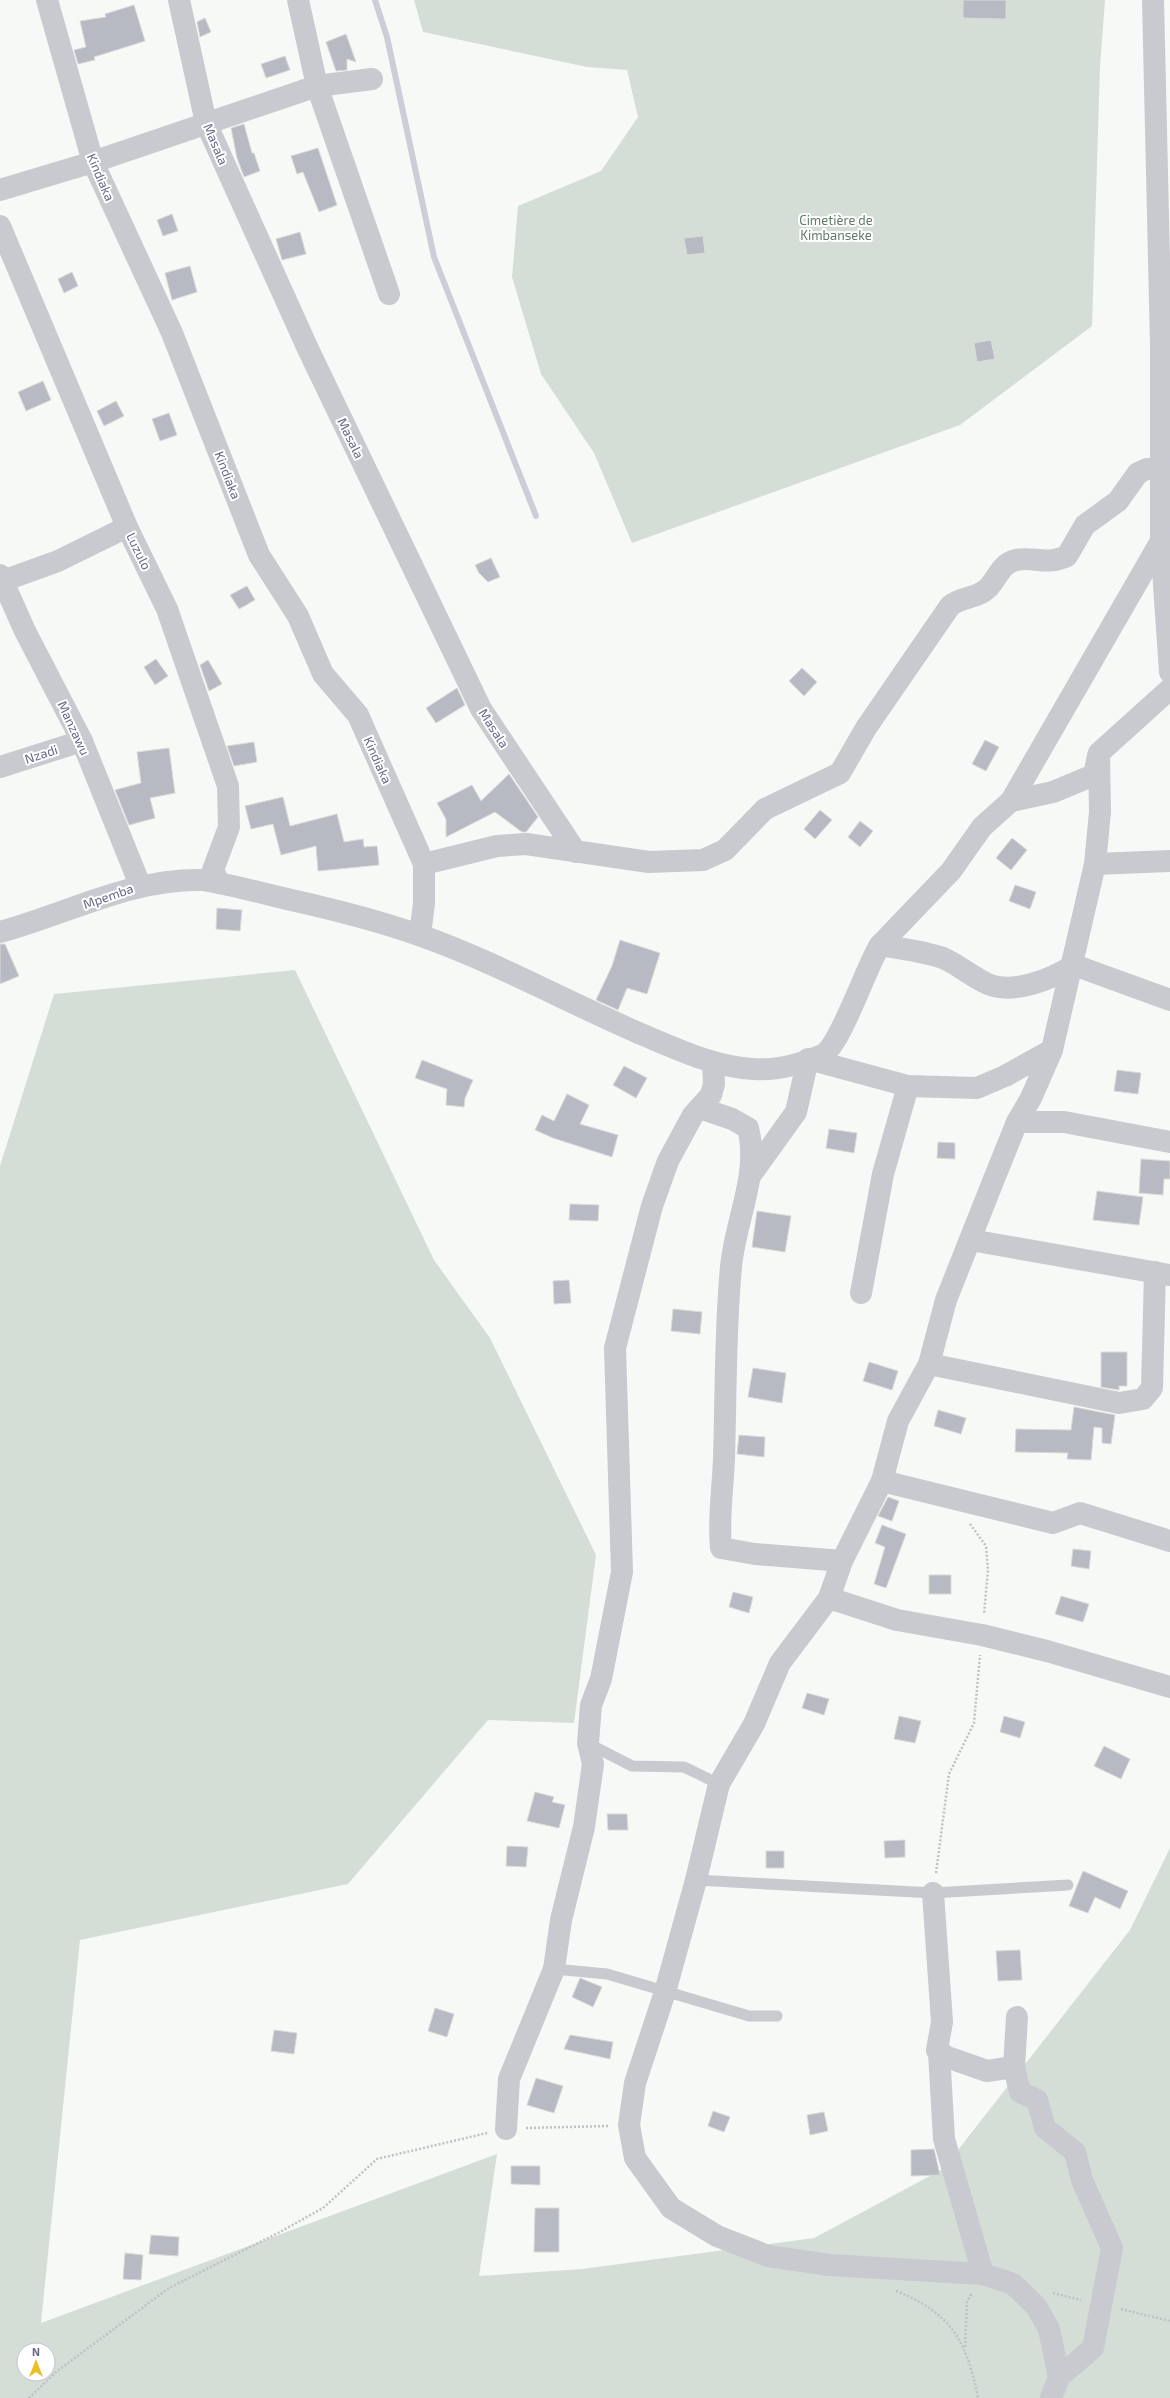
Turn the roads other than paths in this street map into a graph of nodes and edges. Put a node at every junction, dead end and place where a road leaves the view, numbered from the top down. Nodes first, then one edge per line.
1 (47, 0) edge
2 (180, 0) edge
3 (298, 0) edge
4 (1153, 0) edge
5 (372, 79) dead end
6 (317, 86) junction
7 (206, 124) junction
8 (93, 162) junction
9 (0, 188) edge
10 (0, 226) edge
11 (389, 294) dead end
12 (1165, 344) edge
13 (1162, 469) junction
14 (127, 527) junction
15 (1161, 541) junction
16 (1, 579) edge
17 (1170, 672) edge
18 (1170, 689) edge
19 (82, 740) junction
20 (1099, 753) junction
21 (0, 767) edge
22 (1011, 801) junction
23 (576, 852) junction
24 (1170, 861) edge
25 (424, 864) junction
26 (1095, 864) junction
27 (219, 883) junction
28 (140, 885) junction
29 (0, 932) edge
30 (420, 935) junction
31 (880, 945) junction
32 (1074, 965) junction
33 (1170, 1000) edge
34 (1052, 1050) junction
35 (808, 1059) junction
36 (713, 1063) junction
37 (908, 1086) junction
38 (700, 1108) junction
39 (1017, 1122) junction
40 (1170, 1142) edge
41 (750, 1176) junction
42 (971, 1240) junction
43 (1163, 1274) edge
44 (861, 1293) dead end
45 (929, 1364) junction
46 (882, 1481) junction
47 (1170, 1541) edge
48 (842, 1561) junction
49 (829, 1598) junction
50 (1170, 1687) edge
51 (588, 1744) junction
52 (719, 1784) junction
53 (696, 1880) junction
54 (1068, 1885) dead end
55 (933, 1893) junction
56 (554, 1969) junction
57 (665, 1992) junction
58 (777, 2016) dead end
59 (1017, 2017) dead end
60 (939, 2052) junction
61 (1014, 2067) junction
62 (506, 2129) road end
63 (983, 2274) junction
64 (1059, 2377) junction
65 (1050, 2398) edge

1 - 8 street, Kindiaka
2 - 7 street, Masala
3 - 6 street
4 - 12 street
5 - 6 street
6 - 7 street
6 - 11 street
7 - 8 street
7 - 23 street, Masala
8 - 9 street
8 - 25 street, Kindiaka
10 - 14 street, Luzulo
12 - 13 street
13 - 15 street
13 - 23 street
14 - 16 street
14 - 27 street, Luzulo
15 - 17 street
15 - 22 street
16 - 19 street, Manzawu
18 - 20 street
19 - 21 street, Nzadi
19 - 28 street, Manzawu
20 - 22 street
20 - 26 street
22 - 31 street, Mpemba
23 - 25 street
24 - 26 street
25 - 30 street, Kindiaka
26 - 32 street
27 - 28 street, Mpemba
27 - 30 street, Mpemba
28 - 29 street, Mpemba
30 - 36 street, Mpemba
31 - 32 street
31 - 35 street, Mpemba
32 - 33 street
32 - 34 street
34 - 37 street
34 - 39 street
35 - 36 street, Mpemba
35 - 37 street
35 - 41 street
36 - 38 street
37 - 44 street
38 - 41 street
38 - 51 street
39 - 40 street
39 - 42 street
41 - 48 street
42 - 43 street
42 - 45 street
43 - 45 street
45 - 46 street
46 - 47 street
46 - 48 street
48 - 49 street
49 - 50 street
49 - 52 street
51 - 52 lane
51 - 56 street
52 - 53 street
53 - 55 lane
53 - 57 street
54 - 55 lane
55 - 60 street
56 - 57 lane
56 - 62 street
57 - 58 lane
57 - 63 street
59 - 61 street
60 - 61 street
60 - 63 street
61 - 64 street
63 - 64 street
64 - 65 street

